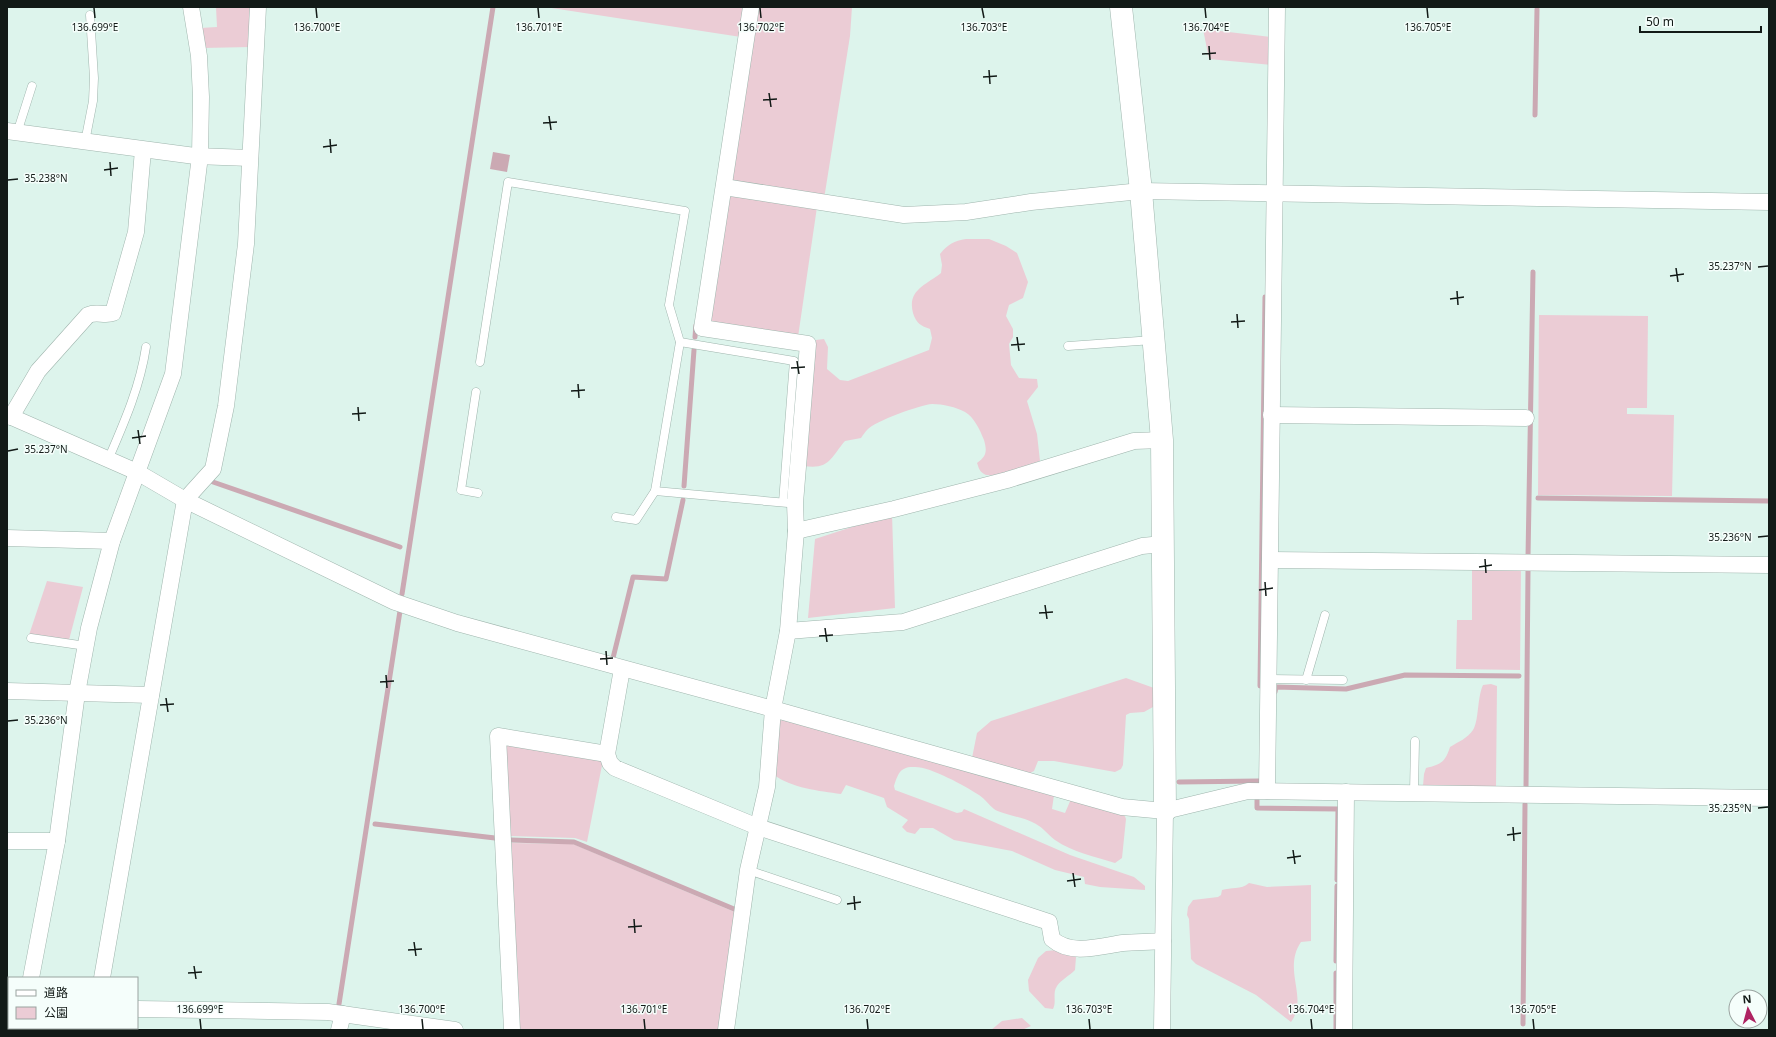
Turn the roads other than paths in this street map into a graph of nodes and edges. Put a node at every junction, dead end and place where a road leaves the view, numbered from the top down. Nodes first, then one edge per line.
1 (191, 7) edge
2 (258, 7) edge
3 (751, 7) edge
4 (1121, 7) edge
5 (1277, 7) edge
6 (90, 14) dead end
7 (32, 86) dead end
8 (12, 132) edge
9 (85, 142) junction
10 (143, 150) junction
11 (200, 156) junction
12 (250, 158) junction
13 (724, 187) junction
14 (1141, 191) junction
15 (1274, 193) junction
16 (1769, 202) edge
17 (1154, 340) junction
18 (680, 342) junction
19 (1068, 346) dead end
20 (146, 347) dead end
21 (480, 362) dead end
22 (476, 392) dead end
23 (1271, 415) junction
24 (9, 416) edge
25 (1526, 418) dead end
26 (1162, 440) junction
27 (108, 460) junction
28 (137, 472) junction
29 (655, 491) junction
30 (478, 493) dead end
31 (186, 500) junction
32 (789, 503) junction
33 (616, 517) dead end
34 (796, 531) junction
35 (7, 538) edge
36 (112, 541) junction
37 (1163, 544) junction
38 (1270, 560) junction
39 (1769, 565) edge
40 (1325, 615) dead end
41 (788, 631) junction
42 (31, 638) dead end
43 (86, 646) junction
44 (622, 669) junction
45 (1268, 679) junction
46 (1306, 680) junction
47 (1343, 680) dead end
48 (7, 691) edge
49 (77, 693) junction
50 (151, 695) junction
51 (773, 709) junction
52 (1415, 741) dead end
53 (607, 754) junction
54 (1267, 791) junction
55 (1346, 792) junction
56 (1414, 793) junction
57 (1769, 798) edge
58 (1165, 812) junction
59 (758, 827) junction
60 (7, 841) edge
61 (57, 841) junction
62 (748, 870) junction
63 (837, 900) dead end
64 (1163, 941) junction
65 (31, 977) edge
66 (102, 977) edge
67 (138, 1009) edge
68 (343, 1014) junction
69 (340, 1030) edge
70 (455, 1030) edge
71 (512, 1030) edge
72 (726, 1030) edge
73 (1162, 1030) edge
74 (1344, 1030) edge

1 - 11 street
2 - 12 street
3 - 13 street
4 - 14 street
5 - 15 street
6 - 9 lane
7 - 8 lane
8 - 9 street
9 - 10 street
10 - 11 street
10 - 24 street
11 - 12 street
11 - 28 street
12 - 31 street
13 - 14 street
13 - 32 street
14 - 15 street
14 - 17 street
15 - 16 street
15 - 23 street
17 - 19 lane
17 - 26 street
18 - 21 lane
18 - 29 lane
18 - 32 lane
20 - 27 lane
22 - 30 lane
23 - 25 street
23 - 38 street
24 - 27 street
26 - 34 street
26 - 37 street
27 - 28 street
28 - 31 street
28 - 36 street
29 - 32 lane
29 - 33 lane
31 - 44 street
31 - 50 street
32 - 34 street
34 - 41 street
35 - 36 street
36 - 43 street
37 - 41 street
37 - 58 street
38 - 39 street
38 - 45 street
40 - 46 lane
41 - 51 street
42 - 43 lane
43 - 49 street
44 - 51 street
44 - 53 street
45 - 46 lane
45 - 54 street
46 - 47 lane
48 - 49 street
49 - 50 street
49 - 61 street
50 - 66 street
51 - 58 street
51 - 59 street
52 - 56 lane
53 - 59 street
53 - 71 street
54 - 55 street
54 - 58 street
55 - 56 street
55 - 74 street
56 - 57 street
58 - 64 street
59 - 62 street
59 - 64 street
60 - 61 street
61 - 65 street
62 - 63 lane
62 - 72 street
64 - 73 street
67 - 68 street
68 - 69 street
68 - 70 street

